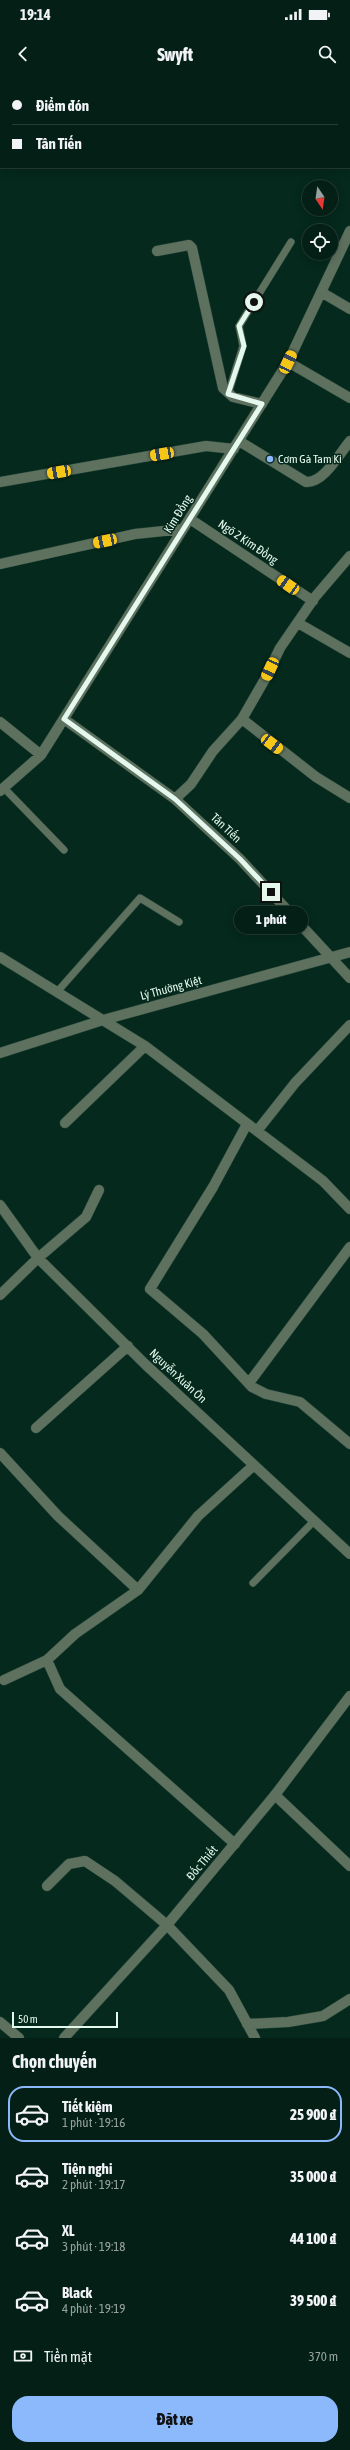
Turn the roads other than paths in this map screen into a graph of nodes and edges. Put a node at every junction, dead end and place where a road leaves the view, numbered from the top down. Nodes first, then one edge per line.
1 (350, 232) edge
2 (291, 242) dead end
3 (157, 251) dead end
4 (322, 292) junction
5 (350, 309) edge
6 (288, 362) junction
7 (228, 394) junction
8 (350, 398) edge
9 (262, 404) junction
10 (350, 441) edge
11 (236, 445) junction
12 (0, 482) edge
13 (190, 519) junction
14 (183, 529) junction
15 (350, 556) edge
16 (0, 564) edge
17 (313, 601) junction
18 (298, 623) junction
19 (350, 654) edge
20 (64, 719) junction
21 (242, 719) junction
22 (0, 722) edge
23 (41, 755) junction
24 (2, 790) edge
25 (350, 798) edge
26 (175, 799) junction
27 (64, 850) dead end
28 (179, 922) dead end
29 (350, 952) edge
30 (0, 957) edge
31 (332, 958) junction
32 (350, 978) edge
33 (56, 992) junction
34 (103, 1020) junction
35 (350, 1025) edge
36 (145, 1046) junction
37 (0, 1054) edge
38 (65, 1123) dead end
39 (248, 1124) junction
40 (257, 1131) junction
41 (99, 1190) dead end
42 (0, 1205) edge
43 (350, 1209) edge
44 (350, 1248) edge
45 (38, 1258) junction
46 (0, 1295) edge
47 (128, 1346) junction
48 (249, 1383) junction
49 (36, 1428) dead end
50 (348, 1439) edge
51 (0, 1453) edge
52 (254, 1465) junction
53 (314, 1521) junction
54 (350, 1554) edge
55 (253, 1583) dead end
56 (138, 1590) junction
57 (46, 1660) junction
58 (4, 1680) dead end
59 (350, 1696) edge
60 (275, 1795) junction
61 (234, 1844) junction
62 (350, 1866) edge
63 (47, 1886) dead end
64 (166, 1925) junction
65 (350, 1999) edge
66 (0, 2022) edge
67 (247, 2024) junction
68 (19, 2038) edge
69 (64, 2038) edge
70 (255, 2038) edge

1 - 4 street, Kim Đồng
2 - 7 lane
3 - 7 street
4 - 5 street
4 - 6 street, Kim Đồng
6 - 8 street
6 - 9 street, Kim Đồng
7 - 9 street
9 - 11 street, Kim Đồng
10 - 11 street
11 - 12 street
11 - 13 street, Kim Đồng
13 - 14 street, Kim Đồng
13 - 17 street, Ngõ 2 Kim Đồng
14 - 16 street
14 - 20 street, Kim Đồng
15 - 17 street
17 - 18 street
18 - 19 street
18 - 21 street
20 - 23 street, Kim Đồng
20 - 26 street, Tân Tiến
21 - 25 street
21 - 26 street
22 - 23 street
23 - 24 street, Kim Đồng
24 - 27 lane
26 - 31 street, Tân Tiến
28 - 33 lane
29 - 31 street, Lý Thường Kiệt
30 - 33 street
31 - 32 street, Tân Tiến
31 - 34 street, Lý Thường Kiệt
33 - 34 street
34 - 36 street
34 - 37 street, Lý Thường Kiệt
35 - 40 street
36 - 38 street
36 - 39 street
39 - 40 street
39 - 48 street
40 - 43 street
41 - 45 street
42 - 45 street, Nguyễn Xuân Ôn
44 - 48 street
45 - 46 street
45 - 47 street, Nguyễn Xuân Ôn
47 - 49 street
47 - 52 street, Nguyễn Xuân Ôn
48 - 50 street
51 - 56 street
52 - 53 street, Nguyễn Xuân Ôn
52 - 56 street
53 - 54 street, Nguyễn Xuân Ôn
53 - 55 lane
56 - 57 street
57 - 58 street
57 - 61 street
59 - 60 street, Đốc Thiết
60 - 61 street, Đốc Thiết
60 - 62 street
61 - 64 street, Đốc Thiết
63 - 64 street
64 - 67 street
64 - 69 street, Đốc Thiết
65 - 67 street
66 - 68 street
67 - 70 street

